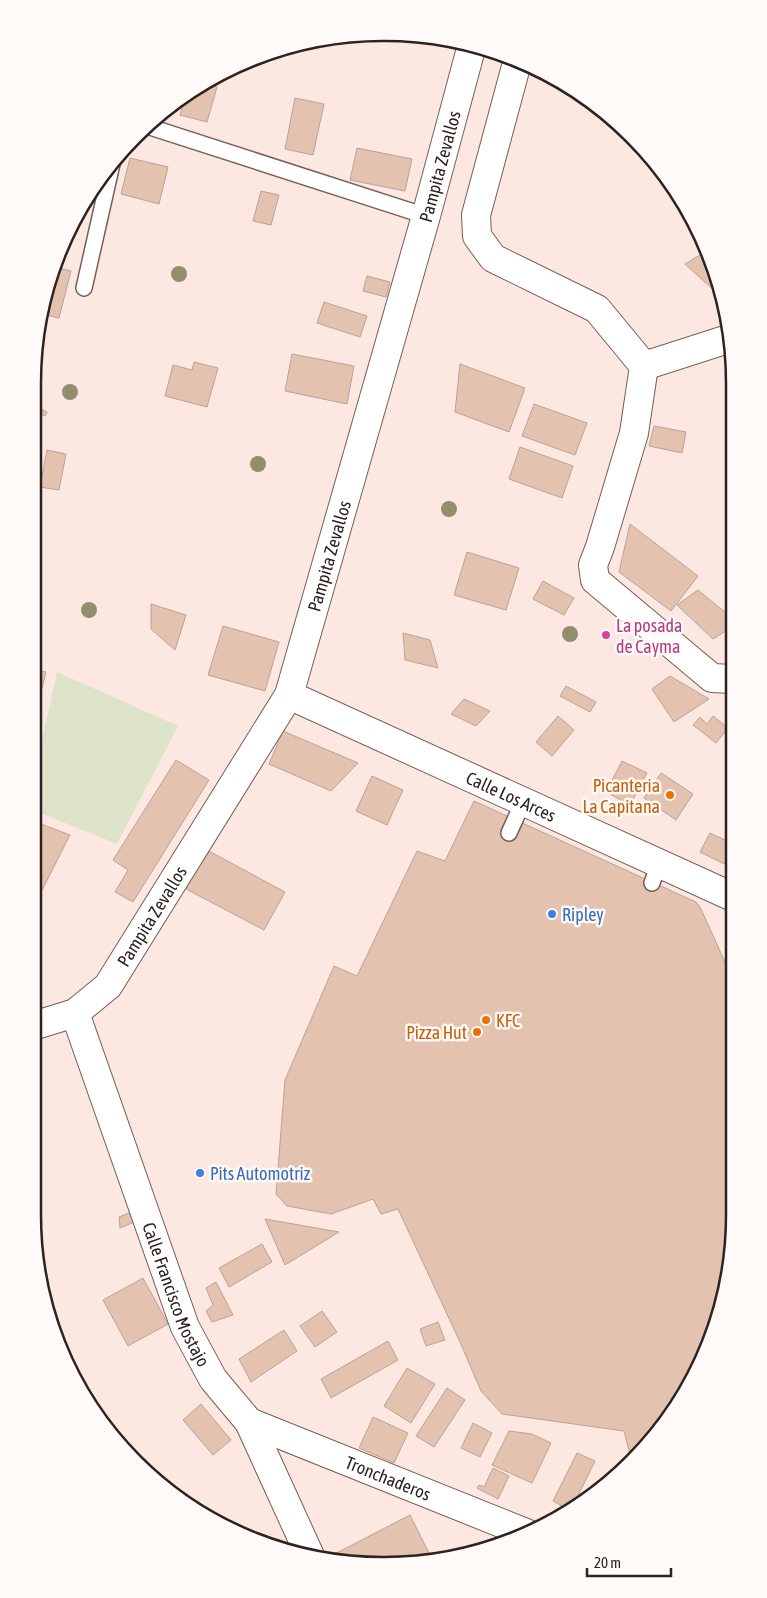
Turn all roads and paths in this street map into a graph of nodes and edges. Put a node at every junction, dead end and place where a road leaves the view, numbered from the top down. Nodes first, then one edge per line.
1 (470, 53) edge
2 (516, 68) edge
3 (155, 129) edge
4 (108, 180) edge
5 (426, 216) junction
6 (84, 288) dead end
7 (723, 341) edge
8 (644, 366) junction
9 (726, 679) edge
10 (289, 695) junction
11 (523, 802) junction
12 (509, 833) dead end
13 (726, 895) edge
14 (75, 1013) junction
15 (41, 1023) edge
16 (249, 1422) junction
17 (517, 1529) edge
18 (306, 1548) edge

1 - 5 street, Pampita Zevallos
2 - 8 street
3 - 5 lane
4 - 6 lane
5 - 10 street, Pampita Zevallos
7 - 8 street
8 - 9 street
10 - 11 street, Calle Los Arces
10 - 14 street, Pampita Zevallos
11 - 12 lane
11 - 13 street, Calle Los Arces
14 - 15 street
14 - 16 street, Calle Francisco Mostajo
16 - 17 street, Tronchaderos
16 - 18 street, Calle Francisco Mostajo

